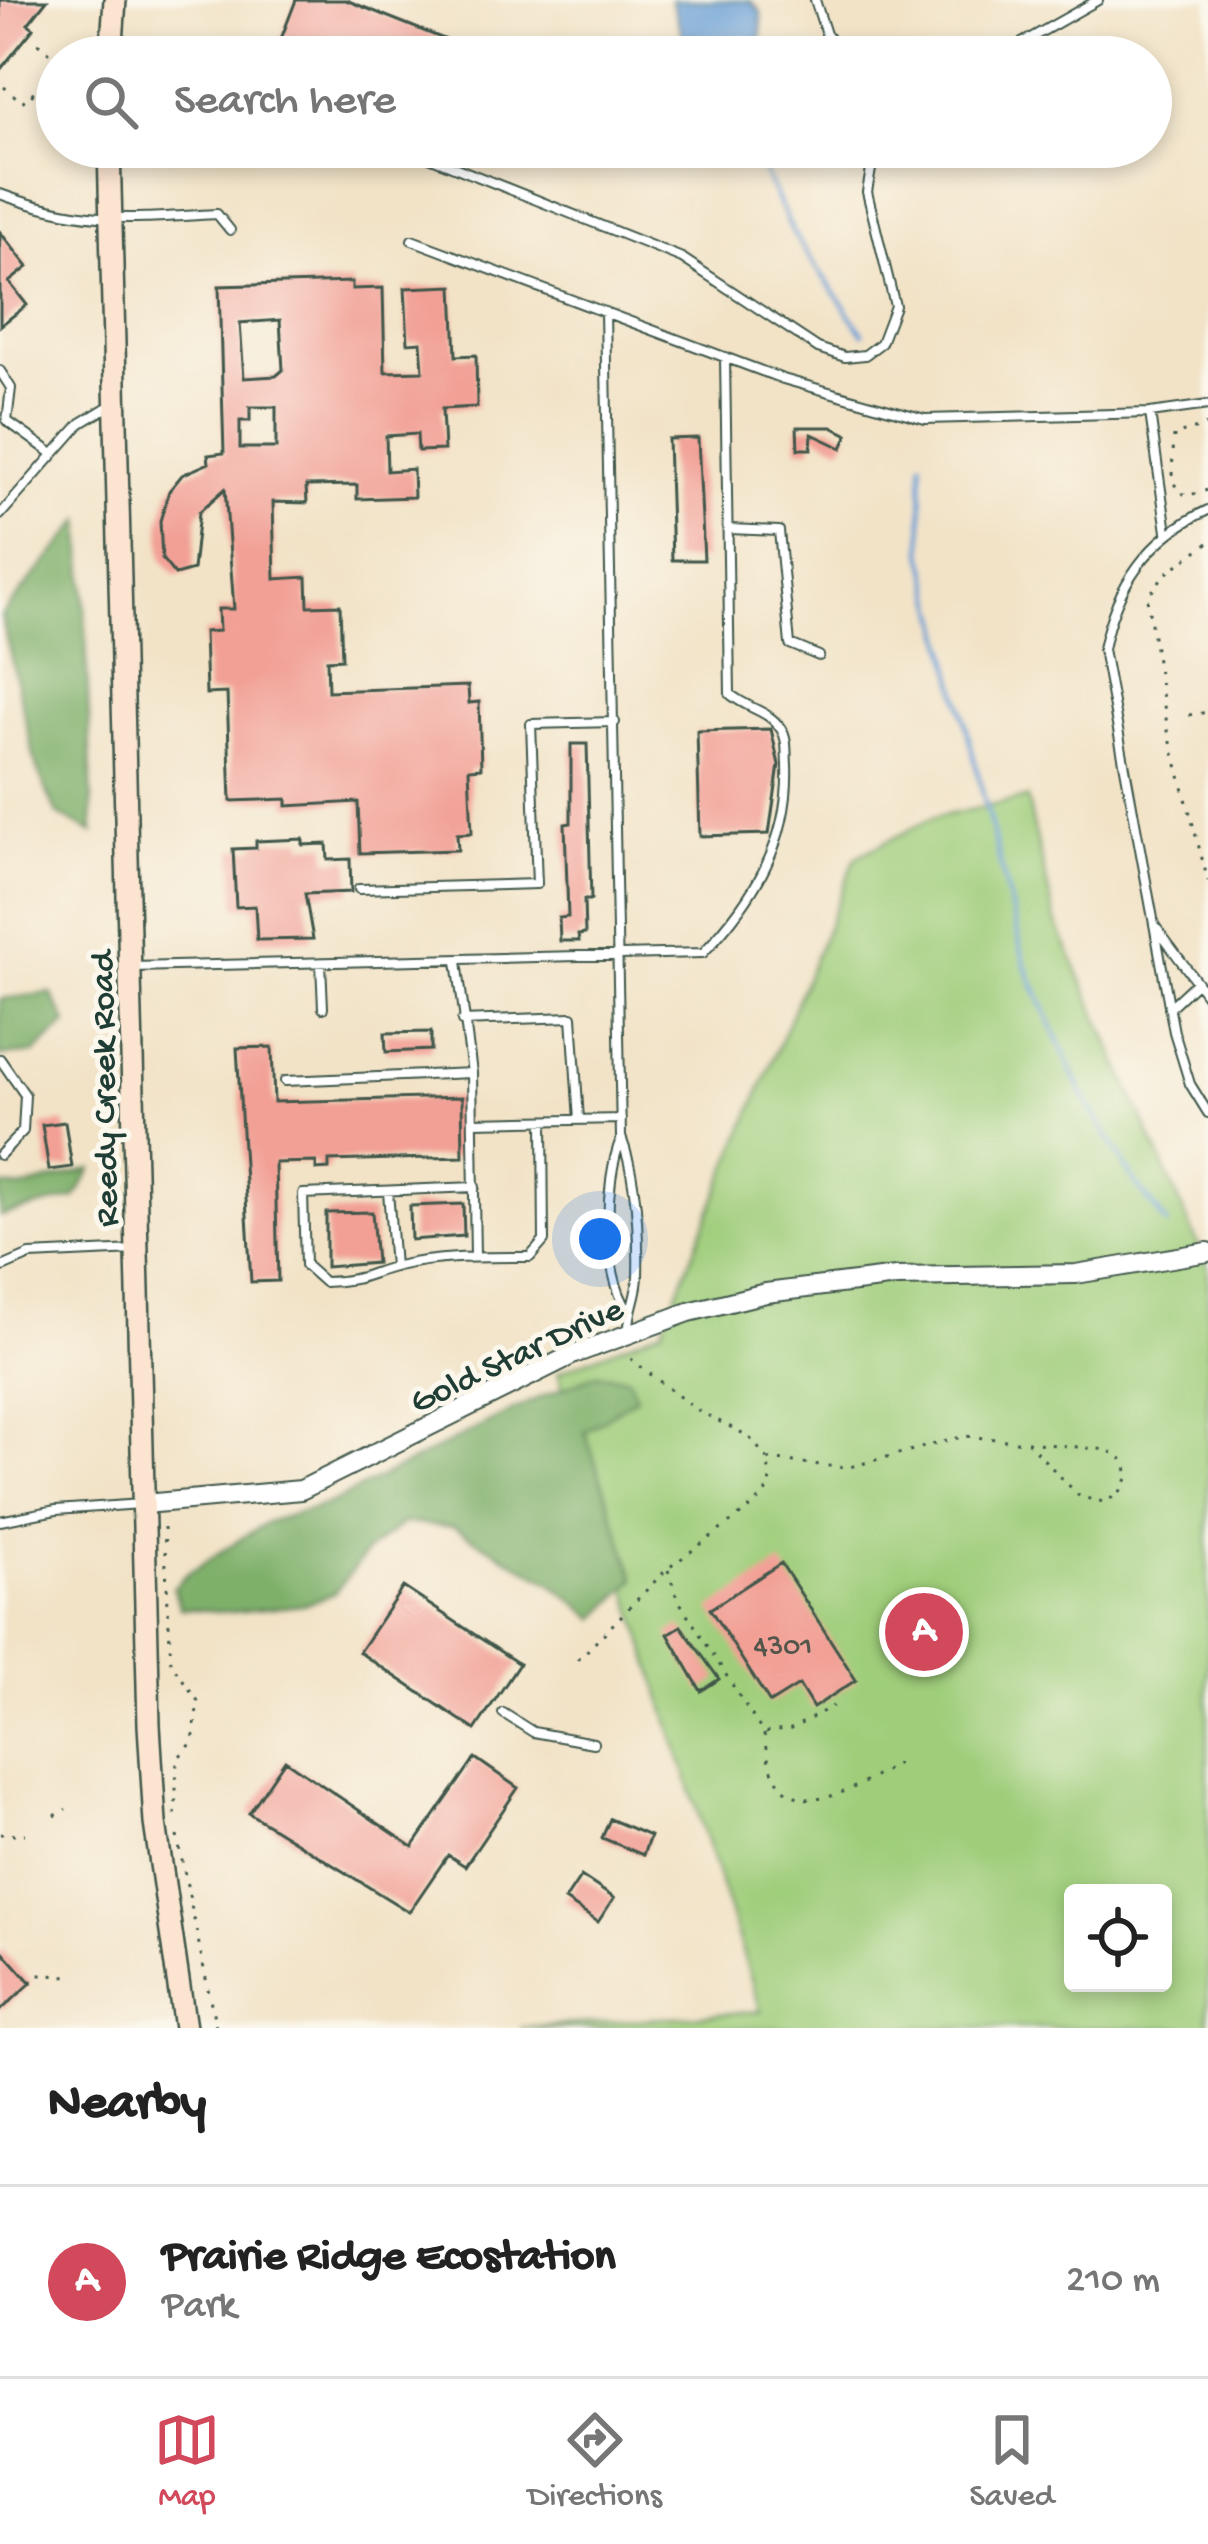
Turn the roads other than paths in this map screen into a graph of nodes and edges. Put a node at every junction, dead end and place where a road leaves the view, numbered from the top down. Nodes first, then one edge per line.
1 (115, 0) edge
2 (815, 0) edge
3 (1098, 0) edge
4 (113, 36) edge
5 (827, 36) edge
6 (1034, 36) edge
7 (109, 168) edge
8 (457, 168) edge
9 (871, 168) edge
10 (0, 194) edge
11 (110, 219) junction
12 (230, 230) dead end
13 (412, 240) dead end
14 (605, 312) junction
15 (725, 357) junction
16 (0, 371) edge
17 (118, 402) junction
18 (1208, 405) edge
19 (1150, 413) junction
20 (53, 454) junction
21 (1208, 510) edge
22 (0, 515) edge
23 (729, 529) junction
24 (1167, 532) junction
25 (819, 656) dead end
26 (615, 722) junction
27 (359, 890) dead end
28 (1152, 923) junction
29 (620, 958) junction
30 (457, 961) junction
31 (321, 963) junction
32 (131, 967) junction
33 (1197, 982) junction
34 (1208, 997) edge
35 (323, 1008) dead end
36 (1169, 1008) junction
37 (462, 1021) junction
38 (0, 1059) edge
39 (472, 1073) junction
40 (285, 1082) dead end
41 (1208, 1113) edge
42 (621, 1119) junction
43 (543, 1120) junction
44 (579, 1120) junction
45 (474, 1122) junction
46 (622, 1137) junction
47 (0, 1155) edge
48 (475, 1187) junction
49 (388, 1191) junction
50 (137, 1250) junction
51 (1208, 1252) edge
52 (475, 1256) junction
53 (394, 1267) junction
54 (0, 1268) edge
55 (628, 1310) junction
56 (629, 1332) junction
57 (143, 1504) junction
58 (0, 1521) edge
59 (503, 1713) dead end
60 (593, 1743) dead end
61 (185, 2028) edge

1 - 4 main road
2 - 5 lane
3 - 6 lane
7 - 11 main road, Reedy Creek Road
8 - 9 lane
10 - 11 lane
11 - 12 lane
11 - 17 main road, Reedy Creek Road
13 - 14 lane
14 - 15 lane
14 - 26 lane
15 - 19 lane
15 - 23 lane
16 - 20 lane
17 - 20 lane
17 - 32 main road, Reedy Creek Road
18 - 19 lane
19 - 24 lane
20 - 22 lane
21 - 24 lane
23 - 25 lane
23 - 29 lane
24 - 28 lane
26 - 27 lane
26 - 29 lane
28 - 33 lane
28 - 36 lane
29 - 30 lane
29 - 42 lane
30 - 31 lane
30 - 37 lane
31 - 32 lane
31 - 35 lane
32 - 50 main road, Reedy Creek Road
33 - 34 lane
33 - 36 lane
36 - 41 lane
37 - 39 lane
37 - 44 lane
38 - 47 lane
39 - 40 lane
39 - 45 lane
42 - 44 lane
42 - 46 lane
43 - 44 lane
43 - 45 lane
43 - 52 lane
45 - 48 lane
46 - 55 lane
46 - 55 lane
48 - 49 lane
48 - 52 lane
49 - 53 lane
49 - 53 lane
50 - 54 lane
50 - 57 main road, Reedy Creek Road
51 - 56 street, Gold Star Drive
52 - 53 lane
55 - 56 lane
56 - 57 street, Gold Star Drive
57 - 58 lane
57 - 61 main road, Reedy Creek Road
59 - 60 lane

